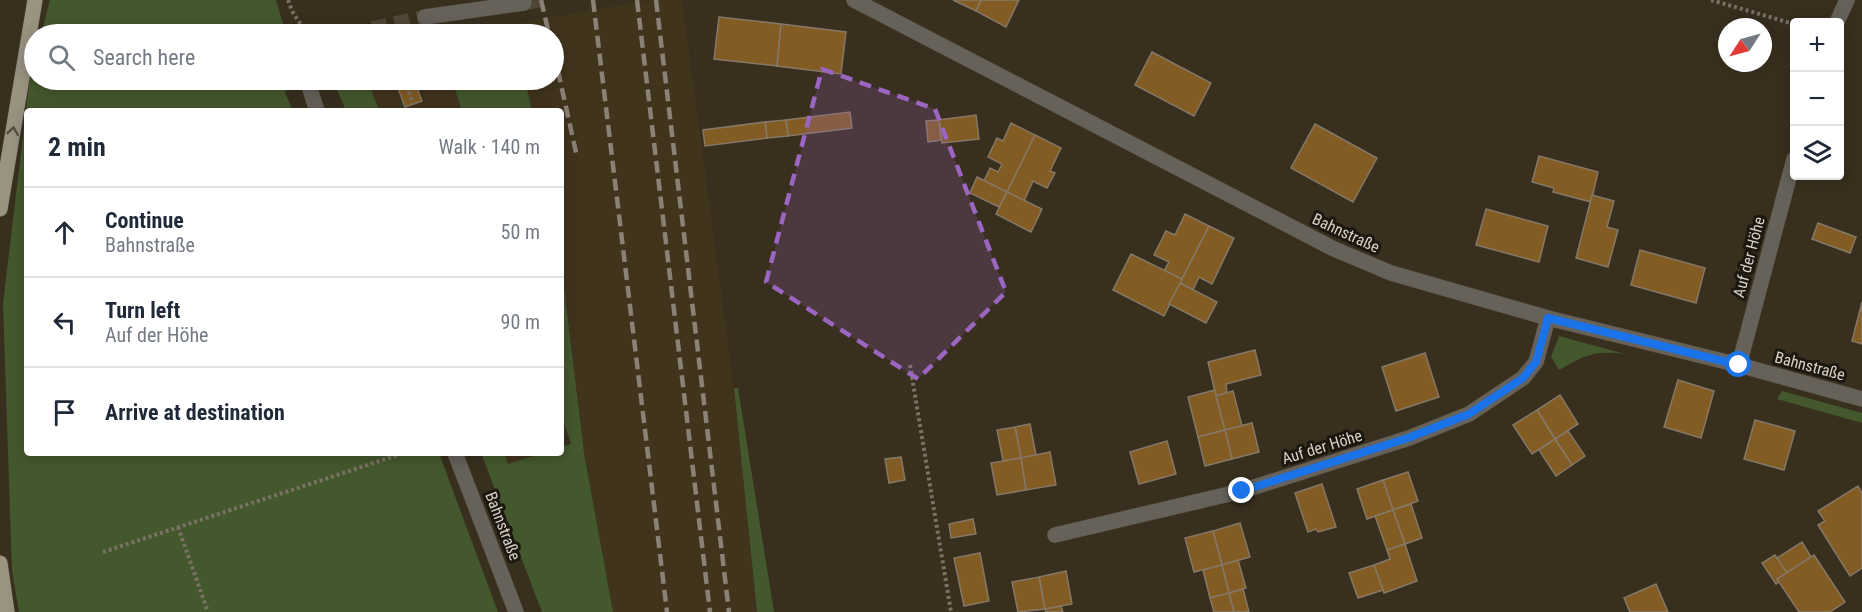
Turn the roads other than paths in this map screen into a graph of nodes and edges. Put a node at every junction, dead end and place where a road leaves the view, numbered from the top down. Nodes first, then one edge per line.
1 (35, 0) edge
2 (854, 0) edge
3 (1847, 0) edge
4 (524, 3) dead end
5 (425, 17) tunnel mouth
6 (1839, 18) edge
7 (31, 24) edge
8 (24, 66) edge
9 (310, 90) edge
10 (316, 108) edge
11 (1790, 174) edge
12 (0, 209) edge
13 (1548, 318) junction
14 (1739, 365) junction
15 (1862, 399) edge
16 (457, 456) edge
17 (1055, 535) dead end
18 (0, 563) edge
19 (7, 612) edge
20 (516, 612) edge

7 -> 1 main road
2 - 13 street, Bahnstraße
3 - 6 street
4 - 5 street
12 -> 8 main road
9 - 10 street
11 - 14 street, Auf der Höhe
13 - 14 street, Bahnstraße
13 - 17 street, Auf der Höhe
14 - 15 street, Bahnstraße
16 - 20 street, Bahnstraße
18 - 19 main road

